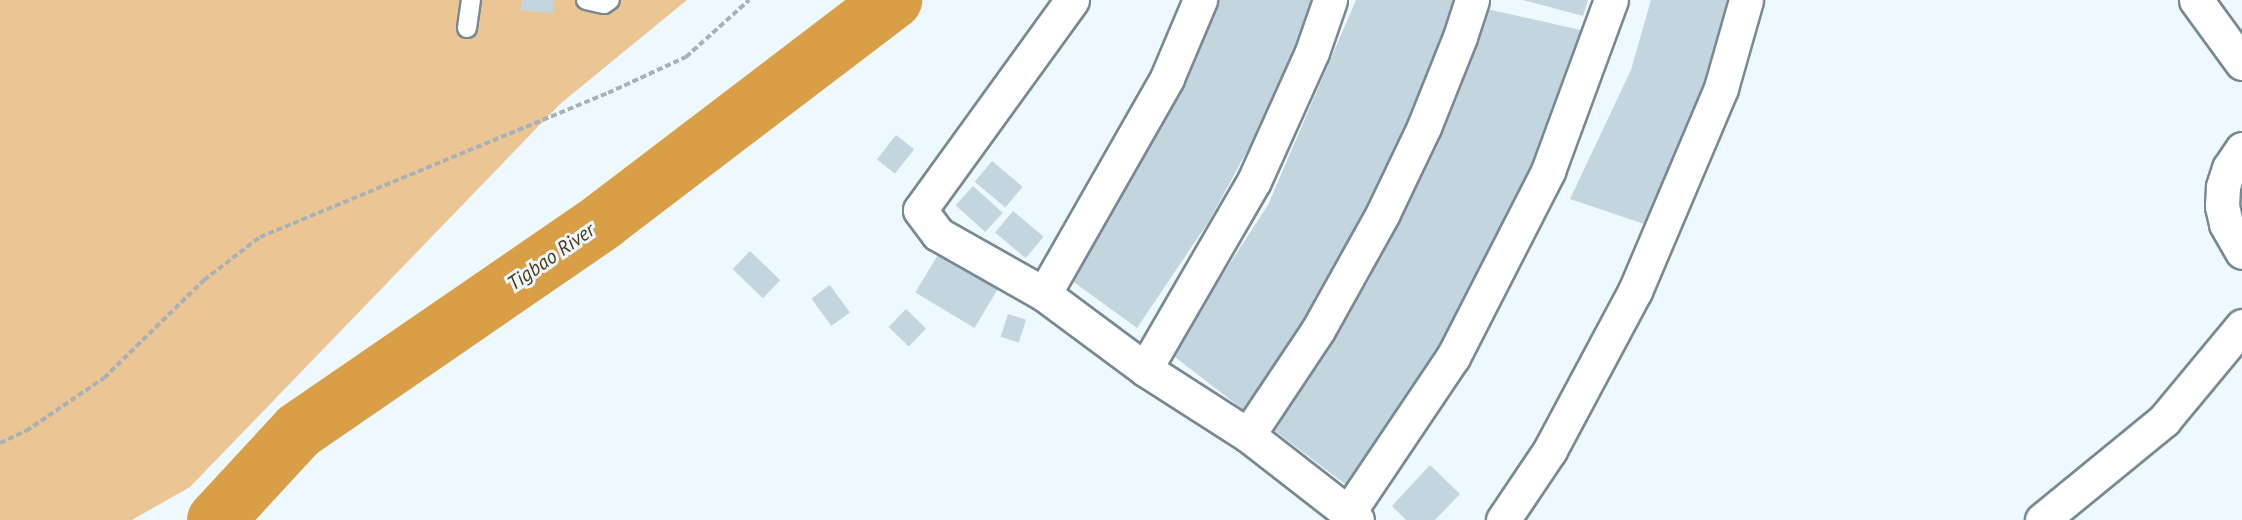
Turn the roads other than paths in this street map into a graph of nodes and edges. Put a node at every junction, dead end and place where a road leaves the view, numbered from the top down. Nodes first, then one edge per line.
1 (471, 0) edge
2 (586, 0) edge
3 (610, 0) edge
4 (1072, 0) edge
5 (1200, 0) edge
6 (1330, 0) edge
7 (1472, 0) edge
8 (1611, 0) edge
9 (1746, 0) edge
10 (2196, 0) edge
11 (467, 28) dead end
12 (2242, 63) edge
13 (2242, 149) edge
14 (2242, 252) edge
15 (1044, 294) junction
16 (2242, 326) edge
17 (1145, 369) junction
18 (1248, 435) junction
19 (1352, 516) edge
20 (1503, 520) edge
21 (2042, 520) edge

1 - 11 lane
2 - 3 lane
4 - 15 street
5 - 15 street
6 - 17 street
7 - 18 street
8 - 19 street
9 - 20 street
10 - 12 street
13 - 14 street
15 - 17 street
16 - 21 street
17 - 18 street
18 - 19 street

